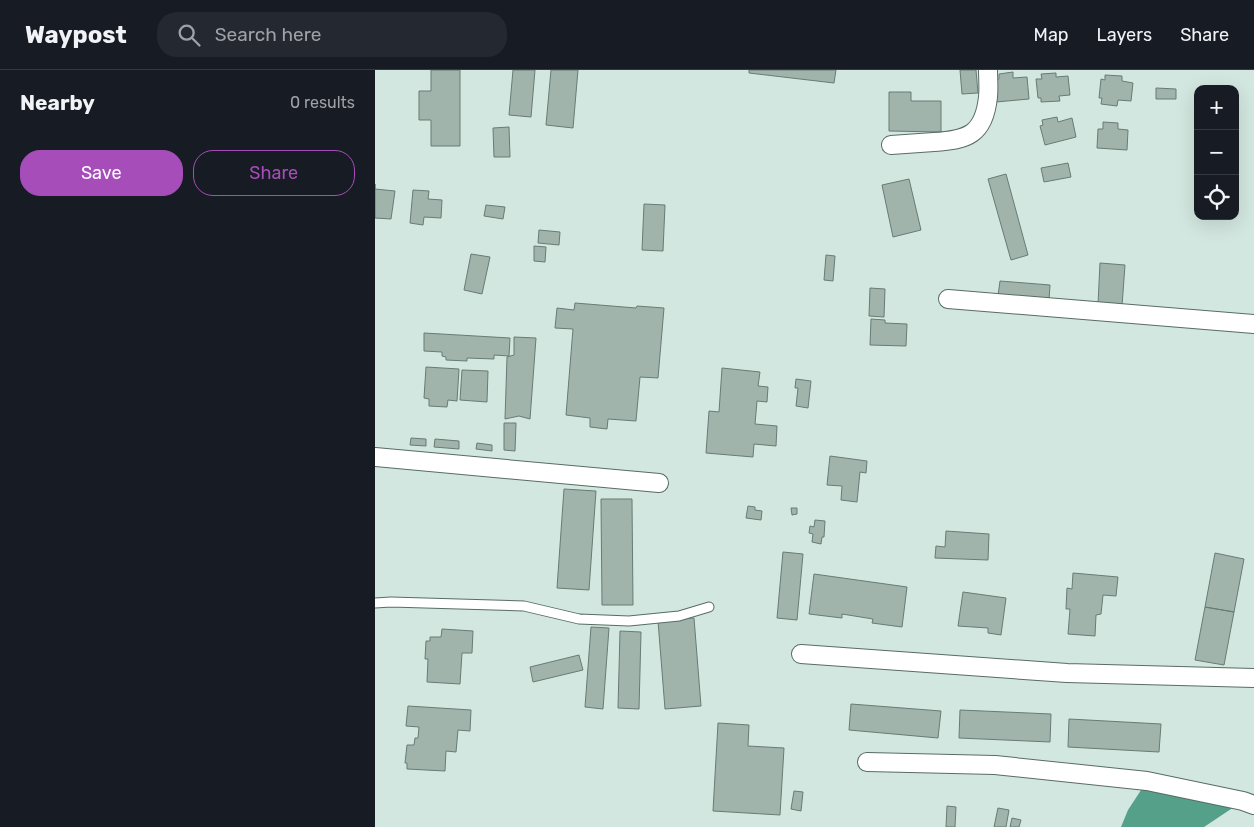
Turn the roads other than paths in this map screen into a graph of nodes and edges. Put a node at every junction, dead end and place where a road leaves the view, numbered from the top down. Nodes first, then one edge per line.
1 (988, 70) edge
2 (891, 145) dead end
3 (948, 299) dead end
4 (1254, 324) edge
5 (375, 457) edge
6 (659, 483) dead end
7 (375, 603) edge
8 (709, 607) dead end
9 (801, 654) dead end
10 (1254, 678) edge
11 (867, 762) dead end
12 (1254, 805) edge

1 - 2 street
3 - 4 street
5 - 6 street
7 - 8 lane
9 - 10 street
11 - 12 street

